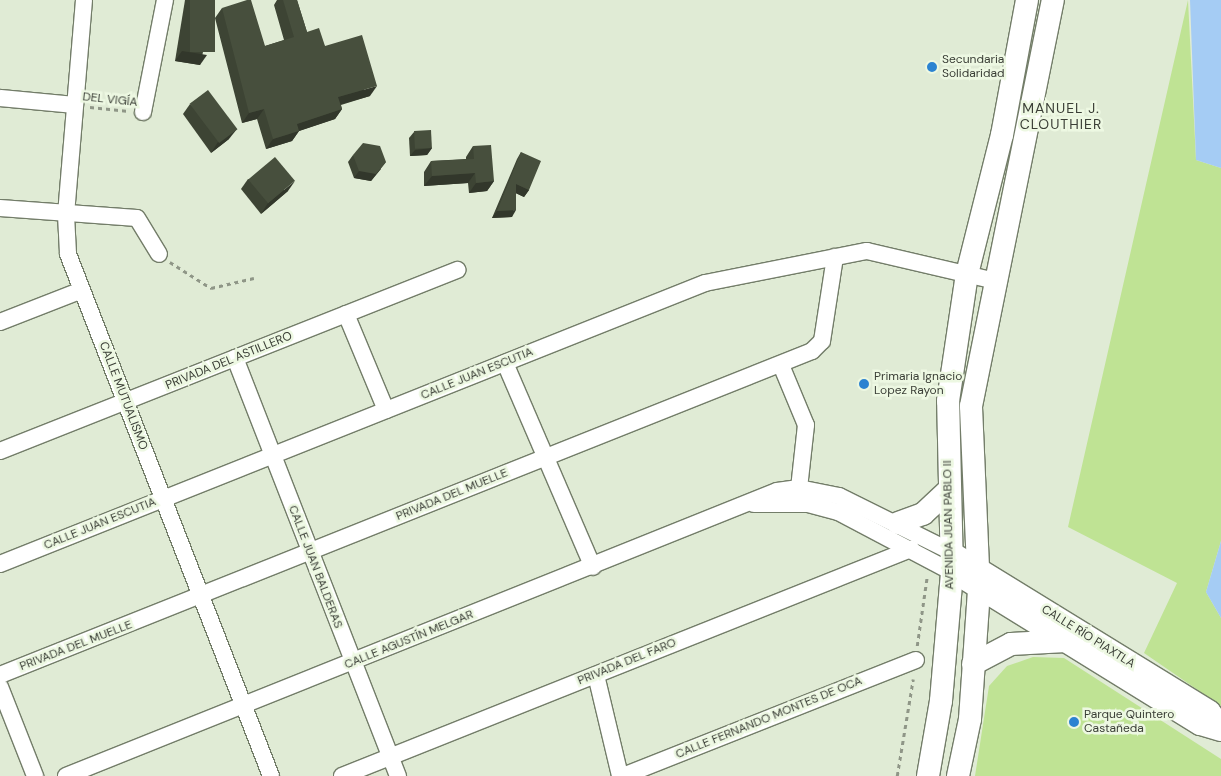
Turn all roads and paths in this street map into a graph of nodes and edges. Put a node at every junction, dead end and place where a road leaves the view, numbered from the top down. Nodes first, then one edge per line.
1 (84, 0) edge
2 (165, 0) edge
3 (1027, 0) edge
4 (1053, 0) edge
5 (1012, 82) junction
6 (1036, 88) junction
7 (0, 98) edge
8 (76, 105) junction
9 (143, 112) joint
10 (0, 208) edge
11 (66, 215) junction
12 (159, 254) joint
13 (835, 257) junction
14 (457, 270) dead end
15 (966, 274) junction
16 (254, 278) dead end
17 (996, 281) junction
18 (82, 290) junction
19 (346, 314) junction
20 (0, 322) edge
21 (235, 358) junction
22 (505, 363) junction
23 (781, 365) junction
24 (125, 402) junction
25 (386, 410) junction
26 (0, 451) edge
27 (273, 455) junction
28 (548, 457) junction
29 (799, 488) junction
30 (949, 490) junction
31 (163, 499) junction
32 (752, 504) junction
33 (898, 523) junction
34 (911, 549) junction
35 (309, 552) junction
36 (952, 562) junction
37 (0, 564) edge
38 (592, 567) junction
39 (978, 567) junction
40 (978, 590) junction
41 (201, 597) junction
42 (1066, 641) junction
43 (916, 660) dead end
44 (352, 662) junction
45 (973, 664) junction
46 (596, 675) junction
47 (0, 676) edge
48 (0, 687) edge
49 (244, 705) junction
50 (1221, 724) edge
51 (1221, 730) edge
52 (390, 757) junction
53 (35, 776) edge
54 (66, 776) edge
55 (271, 776) edge
56 (342, 776) edge
57 (398, 776) edge
58 (621, 776) edge
59 (928, 776) edge
60 (958, 776) edge

1 - 8 street, CALLE MUTUALISMO
2 - 9 street
3 - 5 main road, AVENIDA JUAN PABLO II
4 - 6 main road, AVENIDA JUAN PABLO II
5 - 6 main road
5 - 15 main road, AVENIDA JUAN PABLO II
6 - 17 main road, AVENIDA JUAN PABLO II
7 - 8 street
8 - 9 path, DEL VIGÍA
8 - 11 street, CALLE MUTUALISMO
10 - 11 street
11 - 12 street
11 - 18 street, CALLE MUTUALISMO
12 - 16 path
13 - 15 street, CALLE JUAN ESCUTIA
13 - 22 street, CALLE JUAN ESCUTIA
13 - 23 street, PRIVADA DEL MUELLE
14 - 19 street, PRIVADA DEL ASTILLERO
15 - 17 street
15 - 30 main road, AVENIDA JUAN PABLO II
17 - 39 main road, AVENIDA JUAN PABLO II
18 - 20 street
18 - 24 street, CALLE MUTUALISMO
19 - 21 street, PRIVADA DEL ASTILLERO
19 - 25 street
21 - 24 street, PRIVADA DEL ASTILLERO
21 - 27 street, CALLE JUAN BALDERAS
22 - 25 street, CALLE JUAN ESCUTIA
22 - 28 street
23 - 28 street, PRIVADA DEL MUELLE
23 - 29 street
24 - 26 street, PRIVADA DEL ASTILLERO
24 - 31 street, CALLE MUTUALISMO
25 - 27 street, CALLE JUAN ESCUTIA
27 - 31 street, CALLE JUAN ESCUTIA
27 - 35 street, CALLE JUAN BALDERAS
28 - 35 street, PRIVADA DEL MUELLE
28 - 38 street
29 - 32 street, CALLE AGUSTÍN MELGAR
29 - 33 street, CALLE AGUSTÍN MELGAR
30 - 33 main road
30 - 36 main road, AVENIDA JUAN PABLO II
31 - 37 street, CALLE JUAN ESCUTIA
31 - 41 street, CALLE MUTUALISMO
32 - 34 street, CALLE AGUSTÍN MELGAR
32 - 38 street, CALLE AGUSTÍN MELGAR
33 - 36 street, CALLE AGUSTÍN MELGAR
34 - 36 street, CALLE AGUSTÍN MELGAR
34 - 46 street, PRIVADA DEL FARO
35 - 41 street, PRIVADA DEL MUELLE
35 - 44 street, CALLE JUAN BALDERAS
36 - 39 street, CALLE RÍO PIAXTLA
36 - 40 street, CALLE RÍO PIAXTLA
36 - 59 main road, AVENIDA JUAN PABLO II
38 - 44 street, CALLE AGUSTÍN MELGAR
39 - 40 main road, AVENIDA JUAN PABLO II
39 - 50 street, CALLE RÍO PIAXTLA
40 - 42 street, CALLE RÍO PIAXTLA
40 - 45 main road, AVENIDA JUAN PABLO II
41 - 47 street, PRIVADA DEL MUELLE
41 - 49 street, CALLE MUTUALISMO
42 - 45 main road
42 - 51 street, CALLE RÍO PIAXTLA
43 - 58 street, CALLE FERNANDO MONTES DE OCA
44 - 49 street, CALLE AGUSTÍN MELGAR
44 - 52 street, CALLE JUAN BALDERAS
45 - 60 main road, AVENIDA JUAN PABLO II
46 - 52 street, PRIVADA DEL FARO
46 - 58 street
48 - 53 street
49 - 54 street, CALLE AGUSTÍN MELGAR
49 - 55 street, CALLE MUTUALISMO
52 - 56 street, PRIVADA DEL FARO
52 - 57 street, CALLE JUAN BALDERAS

